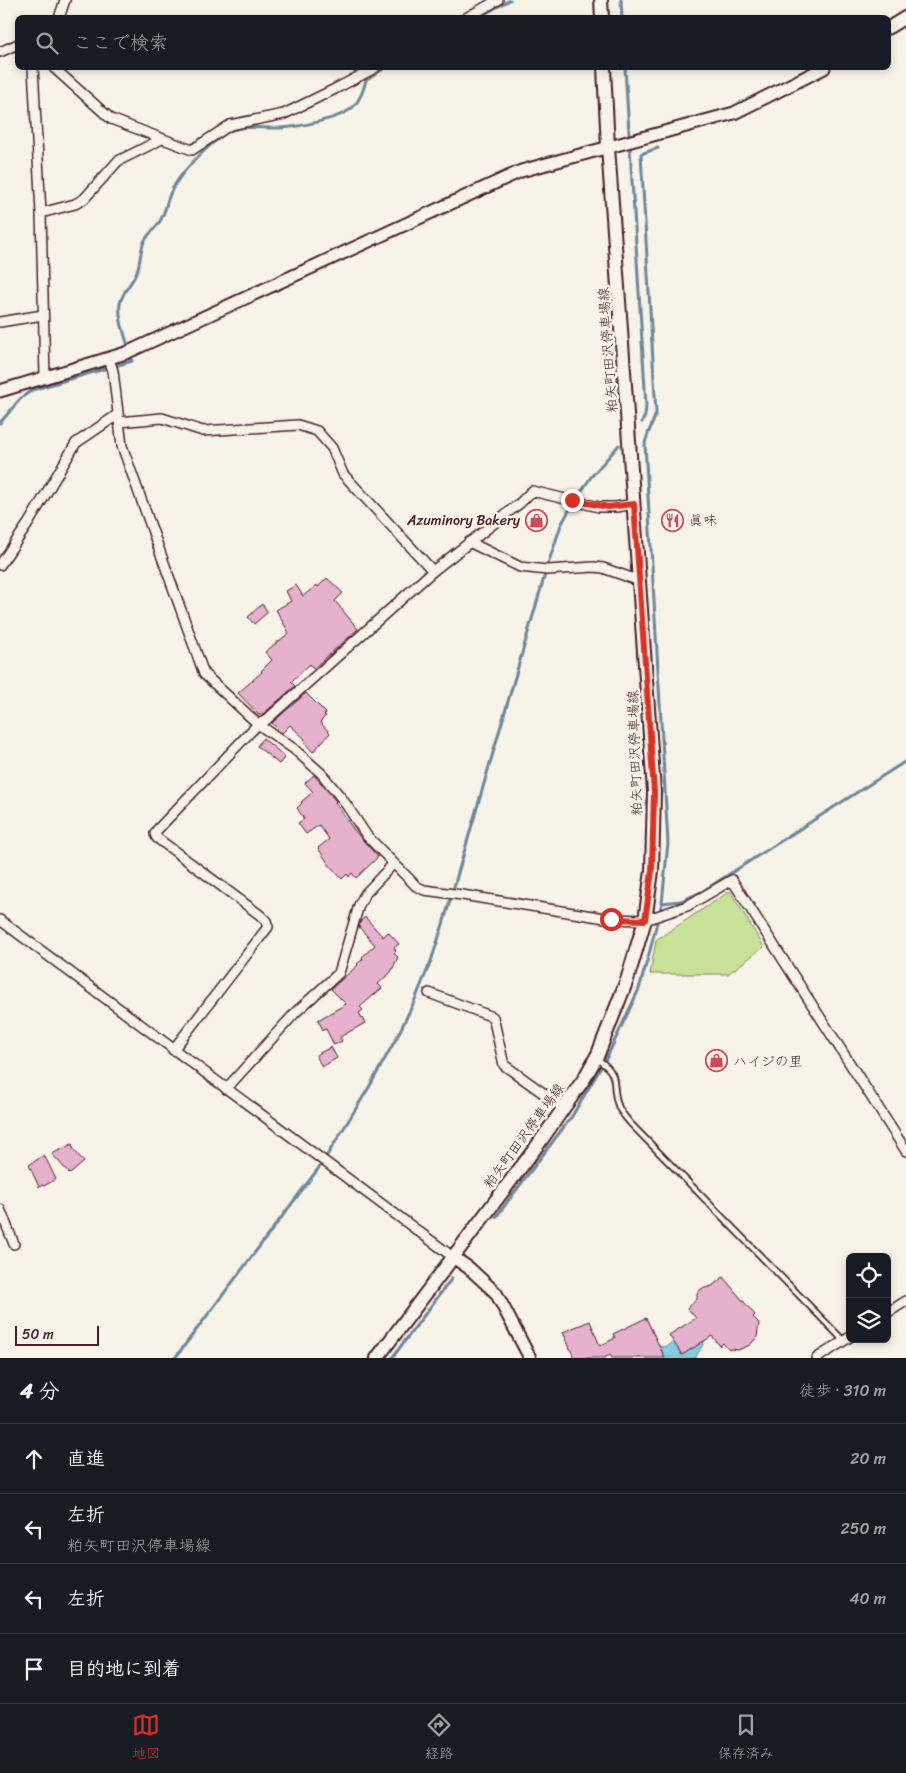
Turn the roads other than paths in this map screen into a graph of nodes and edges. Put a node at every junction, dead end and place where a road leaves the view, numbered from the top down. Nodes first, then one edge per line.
1 (65, 0) edge
2 (498, 0) edge
3 (601, 0) edge
4 (60, 15) edge
5 (471, 15) edge
6 (602, 15) edge
7 (906, 17) edge
8 (891, 26) edge
9 (15, 45) edge
10 (0, 52) edge
11 (33, 70) edge
12 (56, 70) edge
13 (371, 70) edge
14 (604, 70) edge
15 (820, 70) edge
16 (162, 139) junction
17 (615, 146) junction
18 (41, 213) junction
19 (43, 315) junction
20 (0, 322) edge
21 (111, 364) junction
22 (45, 378) junction
23 (0, 390) edge
24 (118, 418) junction
25 (634, 504) junction
26 (470, 542) junction
27 (0, 564) edge
28 (433, 570) junction
29 (640, 581) junction
30 (258, 724) junction
31 (394, 864) junction
32 (0, 920) edge
33 (645, 920) junction
34 (429, 993) dead end
35 (174, 1050) junction
36 (596, 1058) junction
37 (226, 1089) junction
38 (564, 1108) junction
39 (906, 1151) edge
40 (0, 1209) edge
41 (14, 1244) dead end
42 (453, 1258) junction
43 (906, 1302) edge
44 (891, 1311) edge
45 (846, 1338) edge
46 (846, 1340) edge
47 (377, 1358) edge
48 (530, 1358) edge
49 (817, 1358) edge

1 - 4 street
2 - 5 street
3 - 6 main road
7 - 8 street
9 - 10 street
11 - 18 street
12 - 16 street
13 - 16 street
14 - 17 main road, 粕矢町田沢停車場線
15 - 17 street
16 - 18 street
17 - 21 street
17 - 25 main road, 粕矢町田沢停車場線
18 - 19 street
19 - 20 street
19 - 22 street
21 - 22 street
21 - 24 street
22 - 23 street
24 - 27 street
24 - 28 street
24 - 30 street
25 - 26 street
25 - 29 main road, 粕矢町田沢停車場線
26 - 28 street
26 - 29 street
28 - 30 street
29 - 33 main road, 粕矢町田沢停車場線
30 - 31 street
30 - 35 street
31 - 33 street
31 - 37 street
32 - 35 street
33 - 36 main road, 粕矢町田沢停車場線
33 - 39 street
34 - 38 street
35 - 37 street
36 - 38 main road, 粕矢町田沢停車場線
36 - 45 lane
37 - 42 street
38 - 42 main road, 粕矢町田沢停車場線
40 - 41 street
42 - 47 main road, 粕矢町田沢停車場線
42 - 48 street
43 - 44 street
46 - 49 street

